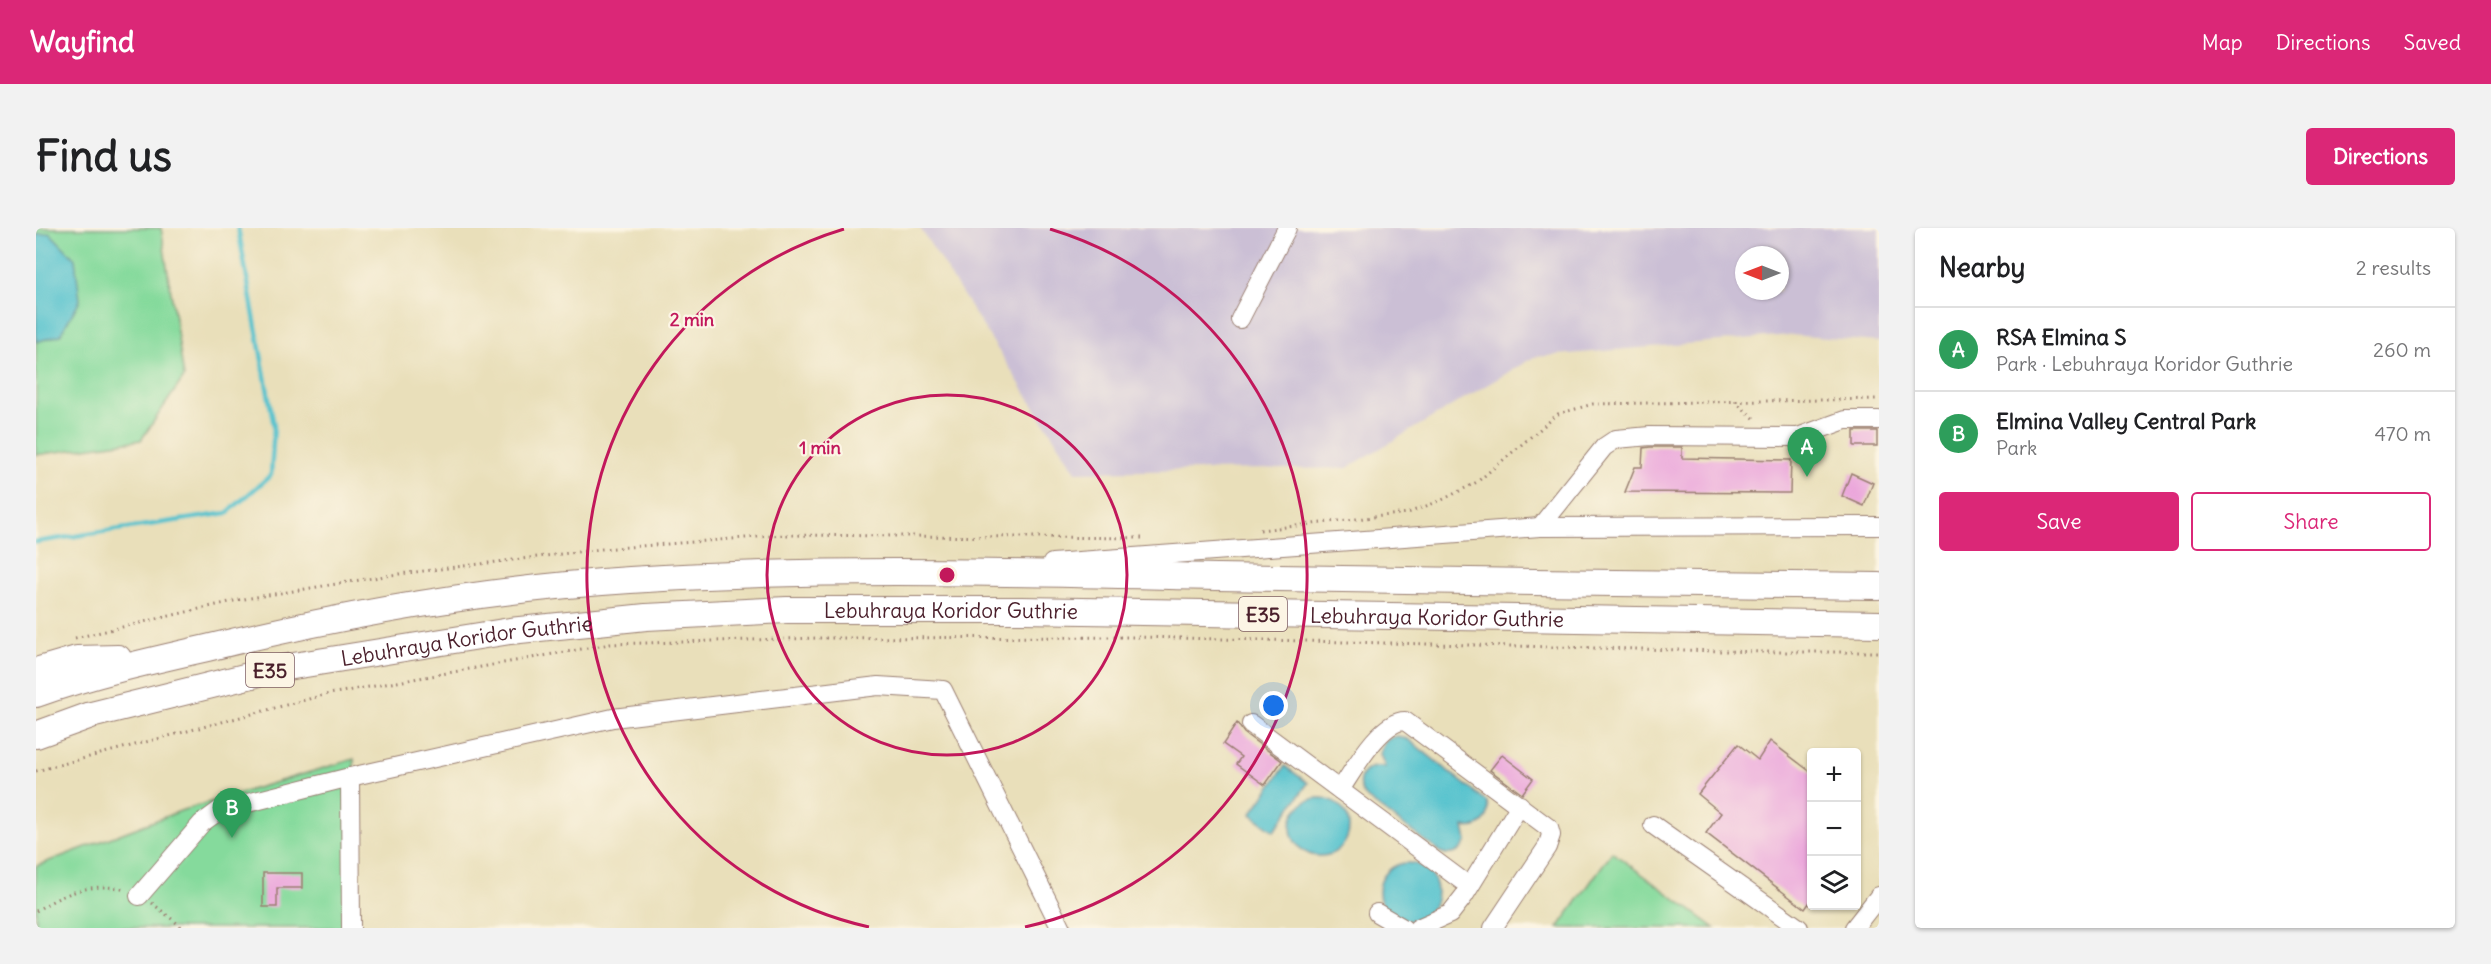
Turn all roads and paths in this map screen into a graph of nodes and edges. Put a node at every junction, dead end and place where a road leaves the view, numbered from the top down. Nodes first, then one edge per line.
1 (1287, 228) edge
2 (1240, 319) dead end
3 (1879, 399) edge
4 (1879, 420) edge
5 (1879, 526) edge
6 (1540, 527) junction
7 (1255, 530) dead end
8 (1153, 538) dead end
9 (912, 571) junction
10 (1879, 586) edge
11 (1879, 624) edge
12 (65, 641) dead end
13 (1879, 652) edge
14 (153, 660) junction
15 (36, 671) edge
16 (36, 694) edge
17 (1251, 724) dead end
18 (36, 735) edge
19 (36, 771) edge
20 (350, 777) junction
21 (1340, 790) junction
22 (1520, 806) junction
23 (1653, 825) dead end
24 (1469, 886) junction
25 (139, 896) junction
26 (1879, 896) edge
27 (36, 911) edge
28 (1377, 914) dead end
29 (183, 928) edge
30 (351, 928) edge
31 (1061, 928) edge
32 (1403, 928) edge
33 (1418, 928) edge
34 (1493, 928) edge
35 (1799, 928) edge
36 (1854, 928) edge

1 - 2 street
3 - 7 path
4 - 6 street
5 - 6 street
6 - 9 street
8 - 12 path
9 - 10 highway, Lebuhraya Koridor Guthrie / E35
9 - 14 highway, Lebuhraya Koridor Guthrie / E35
11 - 18 highway, Lebuhraya Koridor Guthrie / E35
13 - 19 path
14 - 15 highway
14 - 16 highway, Lebuhraya Koridor Guthrie / E35
17 - 21 street
20 - 25 street
20 - 30 street
20 - 31 street
21 - 22 street
21 - 24 street
22 - 24 street
22 - 34 street
23 - 35 street
24 - 33 street
25 - 27 path
25 - 29 path
26 - 36 street
28 - 32 street

